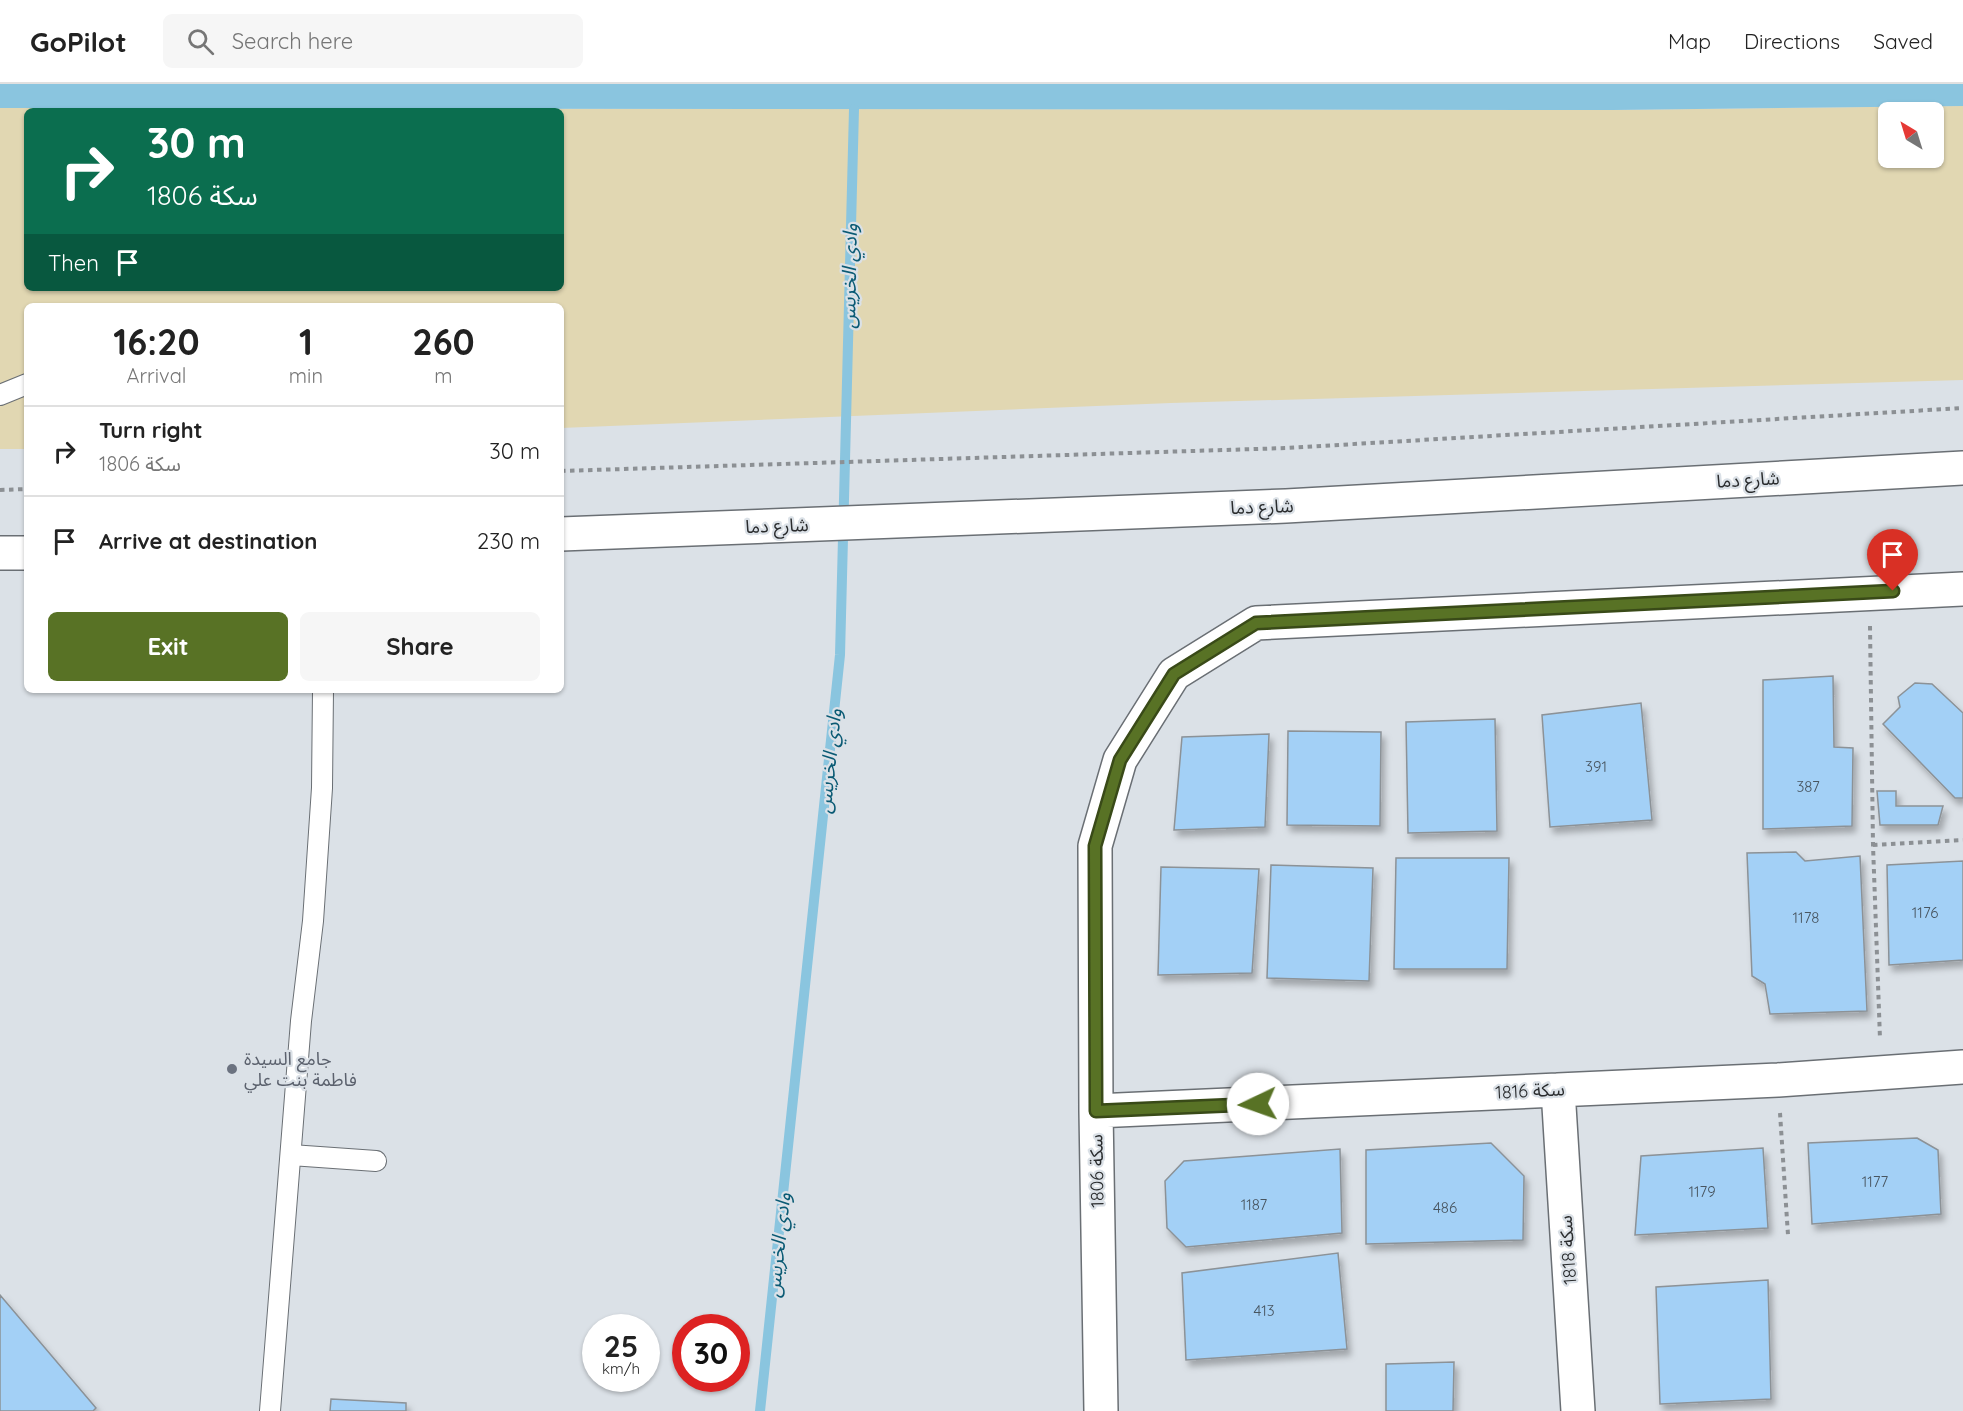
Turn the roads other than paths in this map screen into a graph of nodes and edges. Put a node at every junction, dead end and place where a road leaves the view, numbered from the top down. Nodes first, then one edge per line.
1 (24, 385) edge
2 (0, 395) edge
3 (1963, 468) edge
4 (564, 534) edge
5 (0, 553) edge
6 (24, 553) edge
7 (1963, 589) edge
8 (323, 693) edge
9 (1963, 1067) edge
10 (1558, 1090) junction
11 (1096, 1111) junction
12 (291, 1155) junction
13 (376, 1161) dead end
14 (270, 1411) edge
15 (1101, 1411) edge
16 (1578, 1411) edge

1 - 2 lane
3 - 4 street, شارع دما
5 - 6 street
7 - 11 street, سكة 1806
8 - 12 lane
9 - 10 street, سكة 1816
10 - 11 street, سكة 1816
10 - 16 street, سكة 1818
11 - 15 street, سكة 1806
12 - 13 lane
12 - 14 lane

